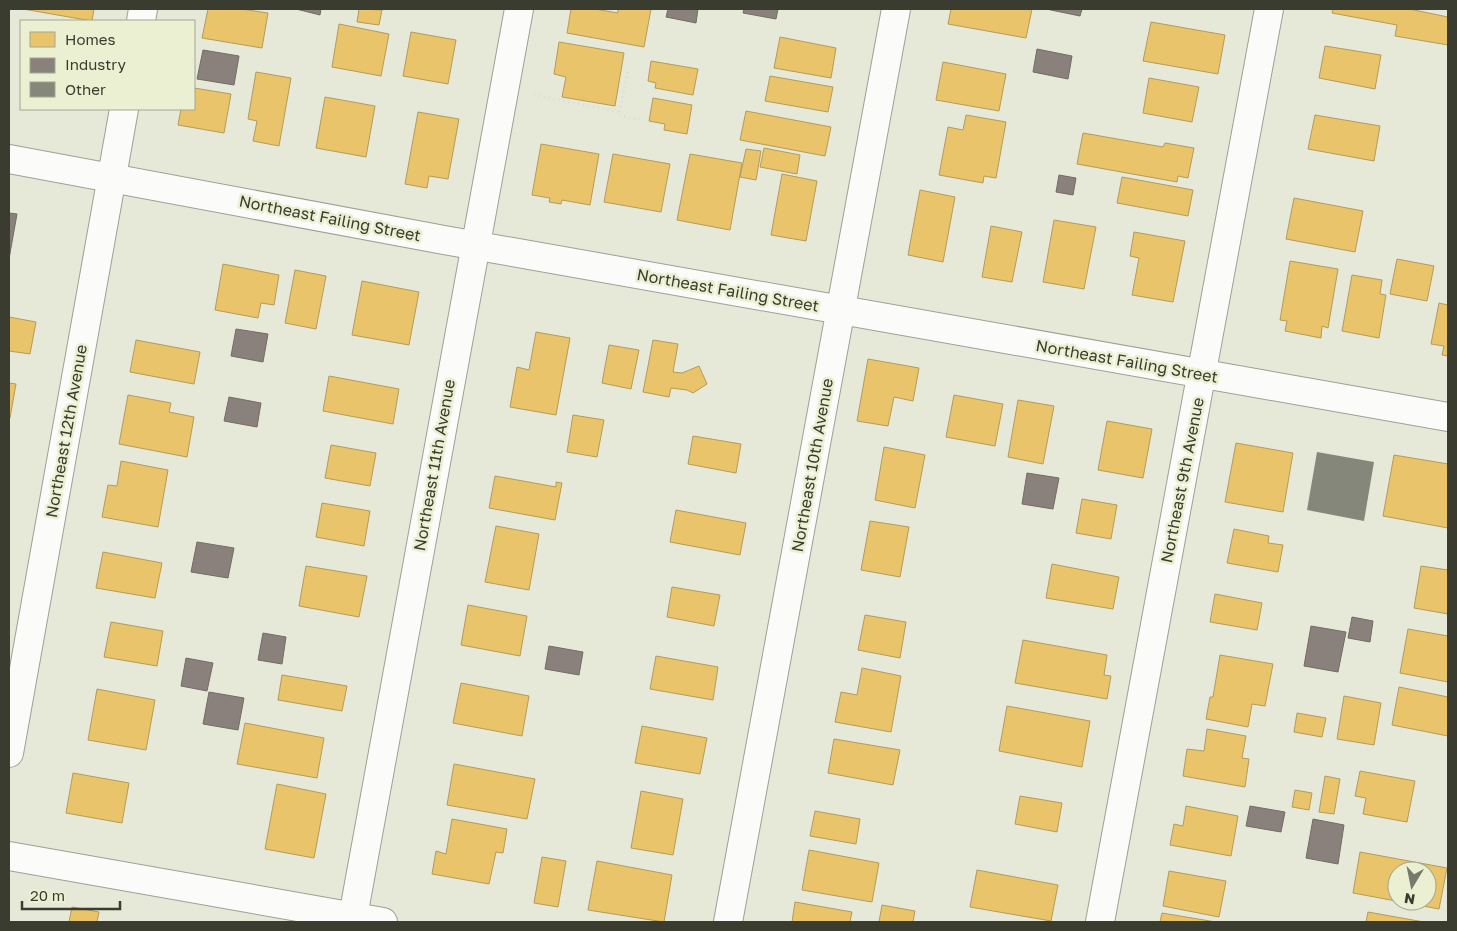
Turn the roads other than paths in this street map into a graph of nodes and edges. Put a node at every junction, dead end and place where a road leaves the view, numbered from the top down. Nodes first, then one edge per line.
1 (519, 9) edge
2 (896, 9) edge
3 (1269, 9) edge
4 (124, 110) edge
5 (9, 159) edge
6 (112, 178) junction
7 (474, 245) junction
8 (840, 310) junction
9 (1202, 374) junction
10 (1448, 417) edge
11 (9, 752) edge
12 (9, 856) edge
13 (353, 920) edge
14 (384, 922) edge
15 (728, 922) edge
16 (1100, 922) edge

1 - 7 street, Northeast 11th Avenue
2 - 8 street, Northeast 10th Avenue
3 - 9 street, Northeast 9th Avenue
4 - 6 street, Northeast 12th Avenue
5 - 6 street, Northeast Failing Street
6 - 7 street, Northeast Failing Street
6 - 11 street, Northeast 12th Avenue
7 - 8 street, Northeast Failing Street
7 - 13 street, Northeast 11th Avenue
8 - 9 street, Northeast Failing Street
8 - 15 street, Northeast 10th Avenue
9 - 10 street, Northeast Failing Street
9 - 16 street, Northeast 9th Avenue
12 - 13 street
13 - 14 street

